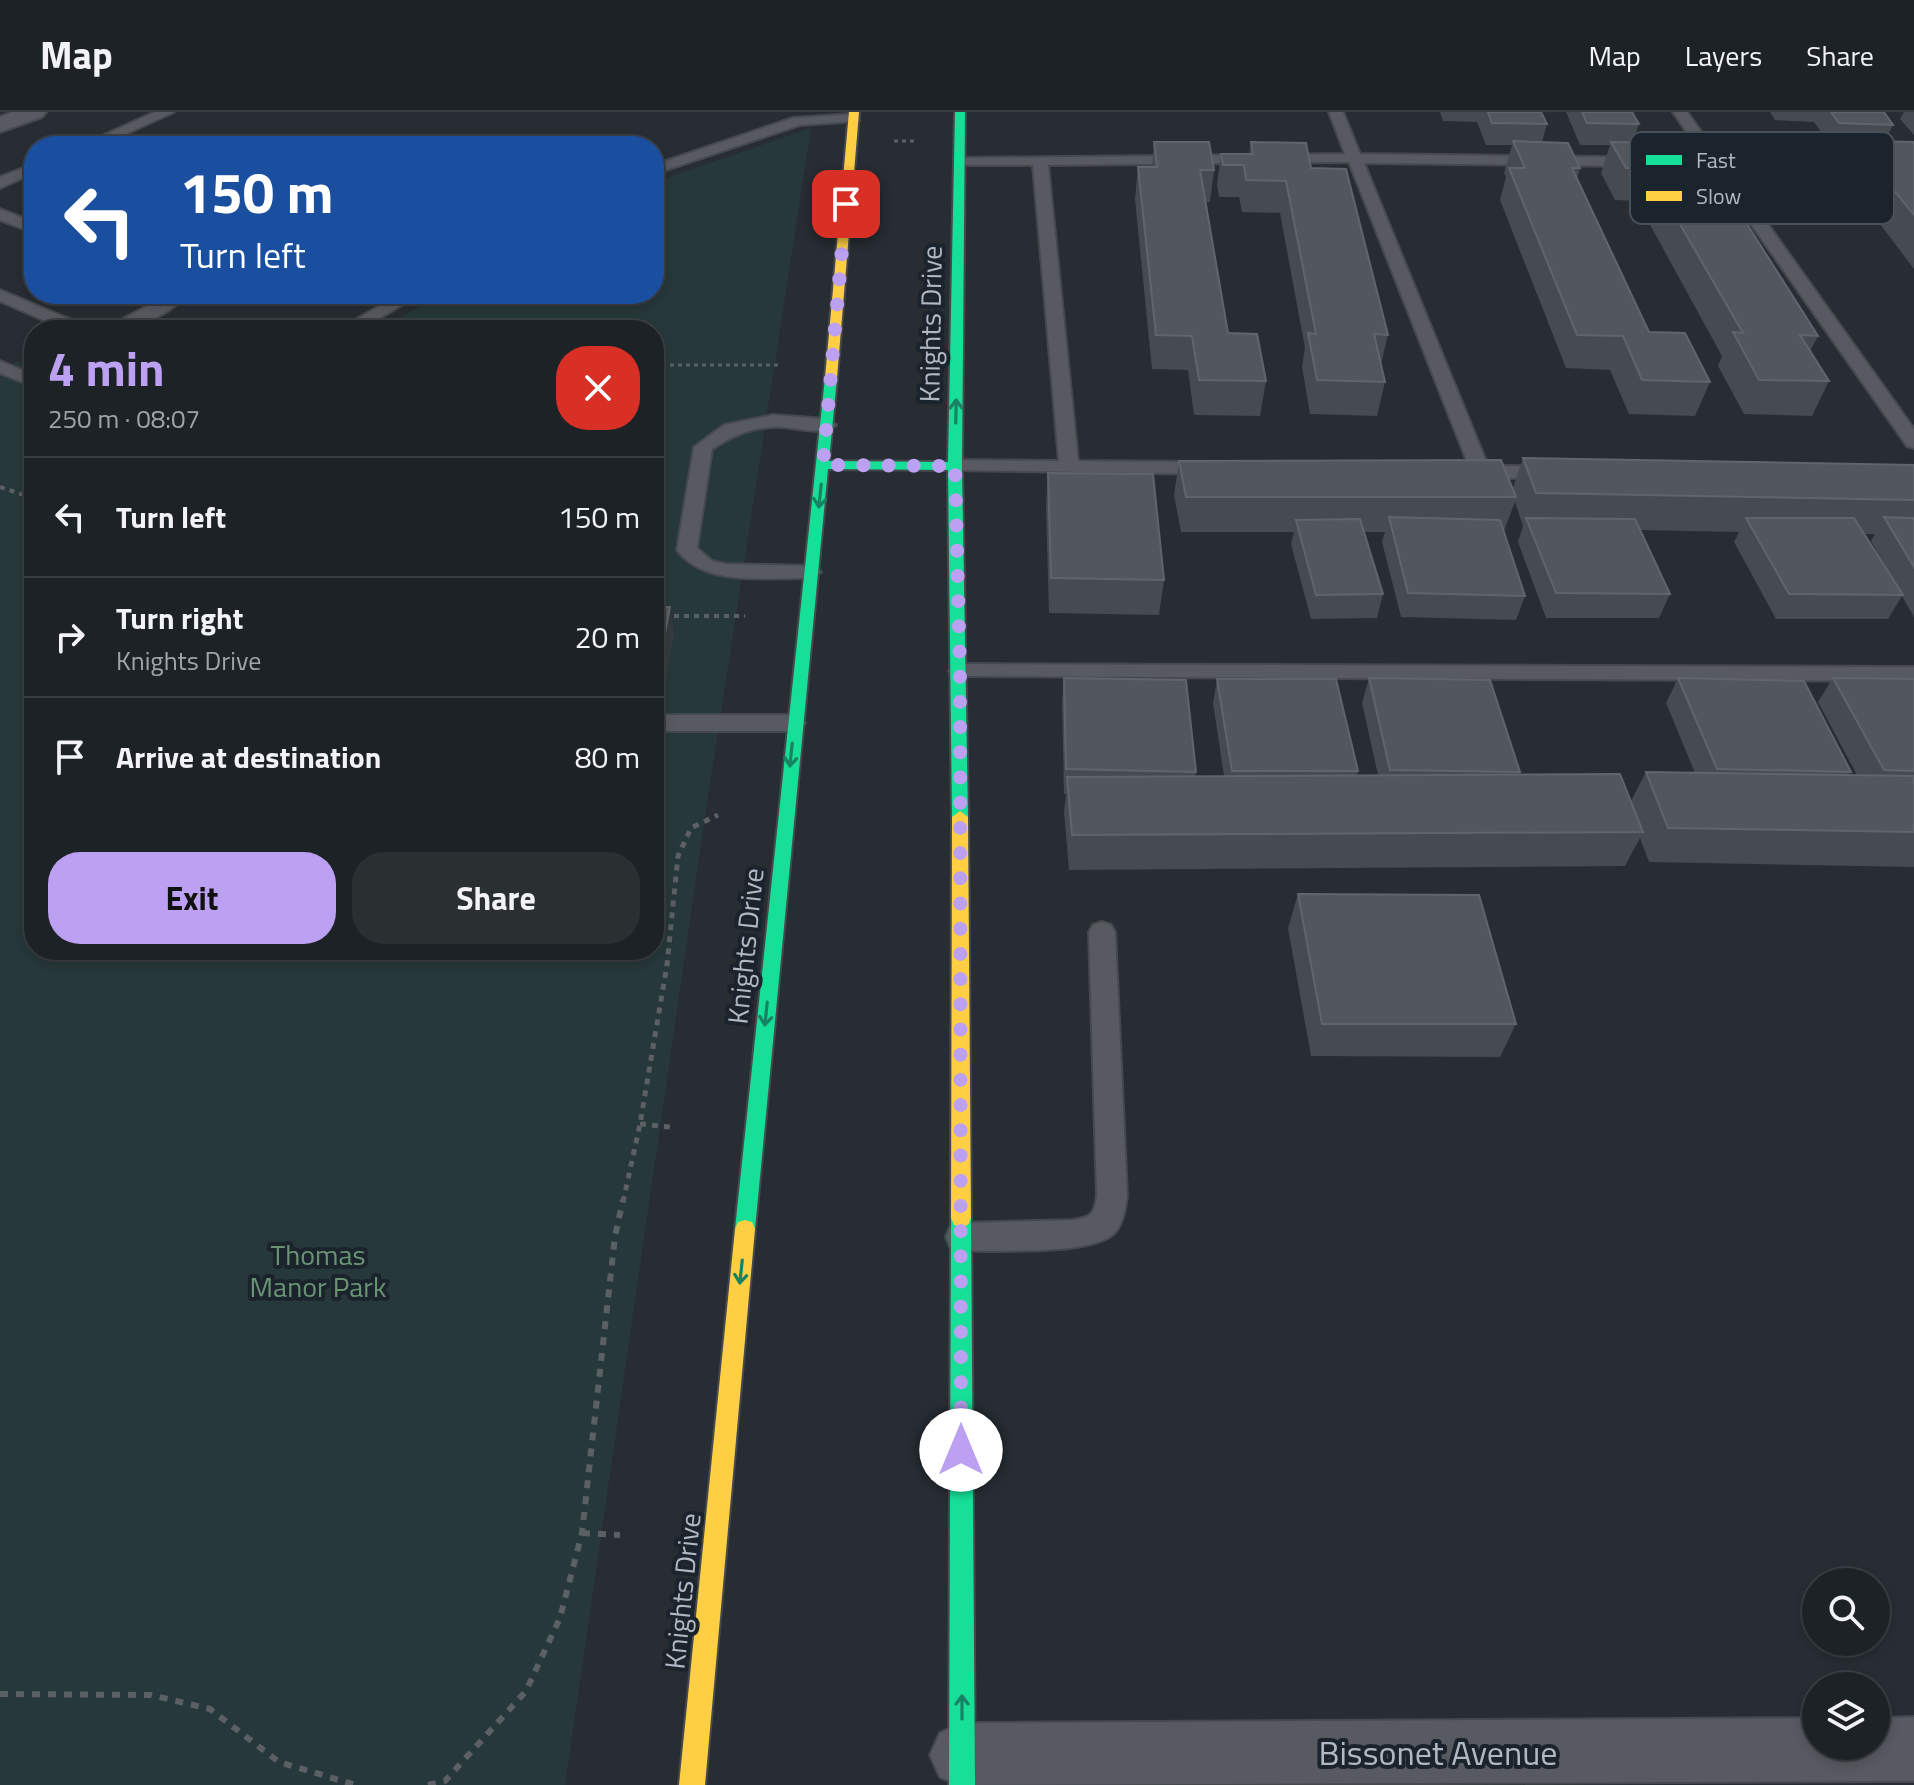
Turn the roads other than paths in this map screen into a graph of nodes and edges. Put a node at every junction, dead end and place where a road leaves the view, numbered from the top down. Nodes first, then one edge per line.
1 (34, 112) edge
2 (167, 112) edge
3 (960, 112) edge
4 (1336, 112) edge
5 (1680, 112) edge
6 (854, 115) edge
7 (0, 125) edge
8 (1693, 132) edge
9 (111, 136) edge
10 (1355, 158) junction
11 (1040, 160) junction
12 (961, 161) junction
13 (1630, 163) edge
14 (1894, 165) edge
15 (1914, 165) edge
16 (664, 167) edge
17 (24, 172) edge
18 (0, 183) edge
19 (0, 214) edge
20 (24, 224) edge
21 (1757, 224) edge
22 (0, 295) edge
23 (168, 304) edge
24 (394, 304) edge
25 (57, 320) edge
26 (139, 320) edge
27 (365, 320) edge
28 (0, 366) edge
29 (24, 377) edge
30 (827, 425) junction
31 (1914, 442) edge
32 (823, 465) junction
33 (1069, 465) junction
34 (955, 466) junction
35 (1227, 468) edge
36 (1449, 472) edge
37 (1481, 472) junction
38 (1573, 472) edge
39 (811, 572) junction
40 (960, 671) junction
41 (1914, 674) edge
42 (664, 723) edge
43 (794, 723) junction
44 (1102, 932) dead end
45 (961, 1237) junction
46 (1914, 1749) edge
47 (962, 1770) edge
48 (692, 1785) edge

1 - 7 street
2 - 9 lane
3 - 12 street, Knights Drive
4 - 10 lane
5 - 8 lane
6 - 16 lane
6 - 30 street, Knights Drive
10 - 11 lane
10 - 13 lane
10 - 37 lane
11 - 12 lane
11 - 33 lane
34 -> 12 street, Knights Drive
14 - 15 lane
17 - 18 lane
19 - 20 lane
21 - 31 lane
22 - 25 lane
23 - 26 lane
24 - 27 lane
28 - 29 lane
30 - 32 street, Knights Drive
30 - 39 lane
32 - 34 street
32 -> 39 street, Knights Drive
33 - 34 lane
33 - 35 lane
34 - 40 street, Knights Drive
36 - 37 lane
37 - 38 lane
39 - 43 street, Knights Drive
40 - 41 lane
40 - 45 street, Knights Drive
42 - 43 lane
43 -> 48 street, Knights Drive
44 - 45 lane
47 -> 45 street, Knights Drive
46 - 47 street, Bissonet Avenue

